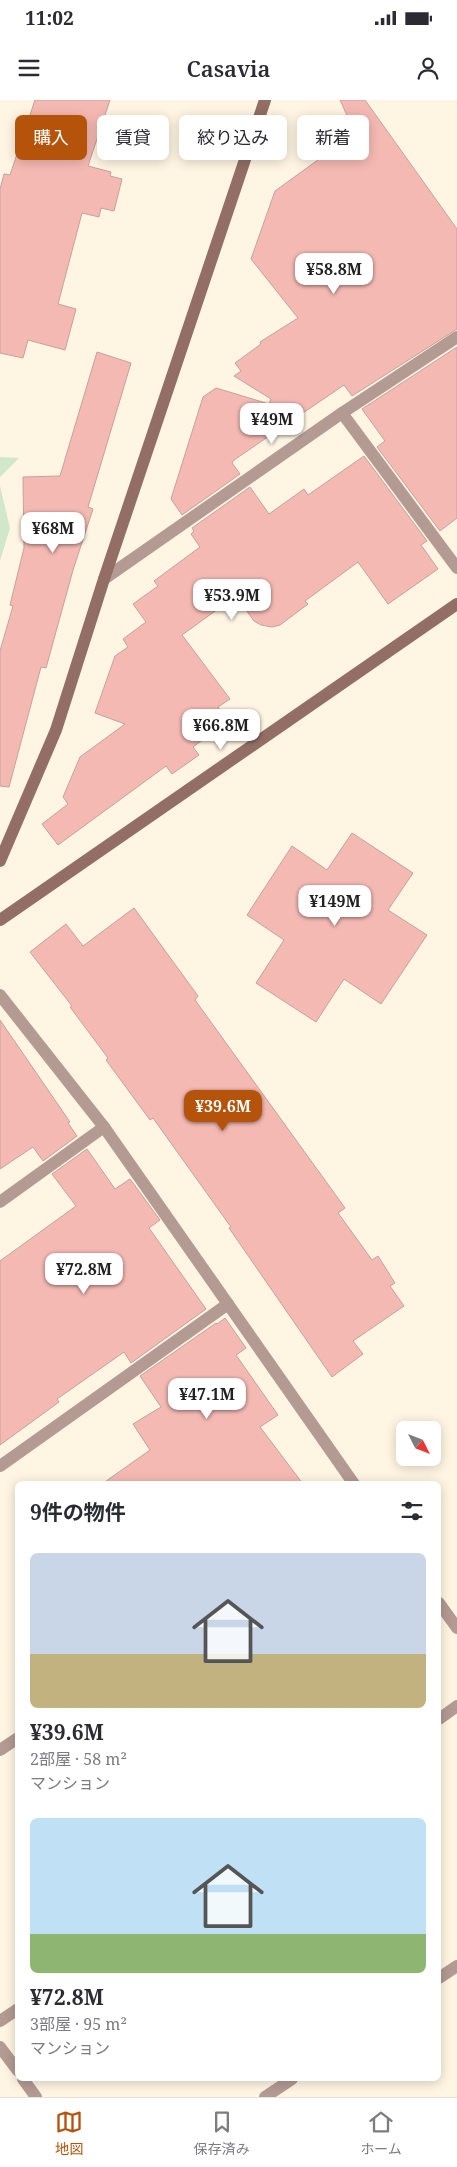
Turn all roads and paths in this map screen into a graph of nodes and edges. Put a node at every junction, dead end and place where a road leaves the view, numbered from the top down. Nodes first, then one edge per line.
1 (265, 100) edge
2 (457, 337) edge
3 (342, 413) junction
4 (457, 568) edge
5 (104, 579) junction
6 (457, 604) edge
7 (0, 861) edge
8 (0, 920) edge
9 (0, 995) edge
10 (104, 1127) junction
11 (0, 1202) edge
12 (228, 1304) junction
13 (0, 1466) edge
14 (352, 1481) edge
15 (441, 1606) edge
16 (457, 1628) edge
17 (457, 1706) edge
18 (441, 1718) edge
19 (15, 1740) edge
20 (0, 1750) edge
21 (457, 1966) edge
22 (441, 1977) edge
23 (15, 2011) edge
24 (0, 2021) edge
25 (0, 2048) edge
26 (15, 2067) edge
27 (24, 2081) edge
28 (289, 2081) edge
29 (36, 2097) edge
30 (265, 2097) edge

1 - 5 street
2 - 3 street
3 - 4 street
3 - 5 street
5 - 7 street
6 - 8 street
9 - 10 street
10 - 11 street
10 - 12 street
12 - 13 street
12 - 14 street
15 - 16 street
17 - 18 street
19 - 20 street
21 - 22 street
23 - 24 street
25 - 26 street
27 - 29 street
28 - 30 street

